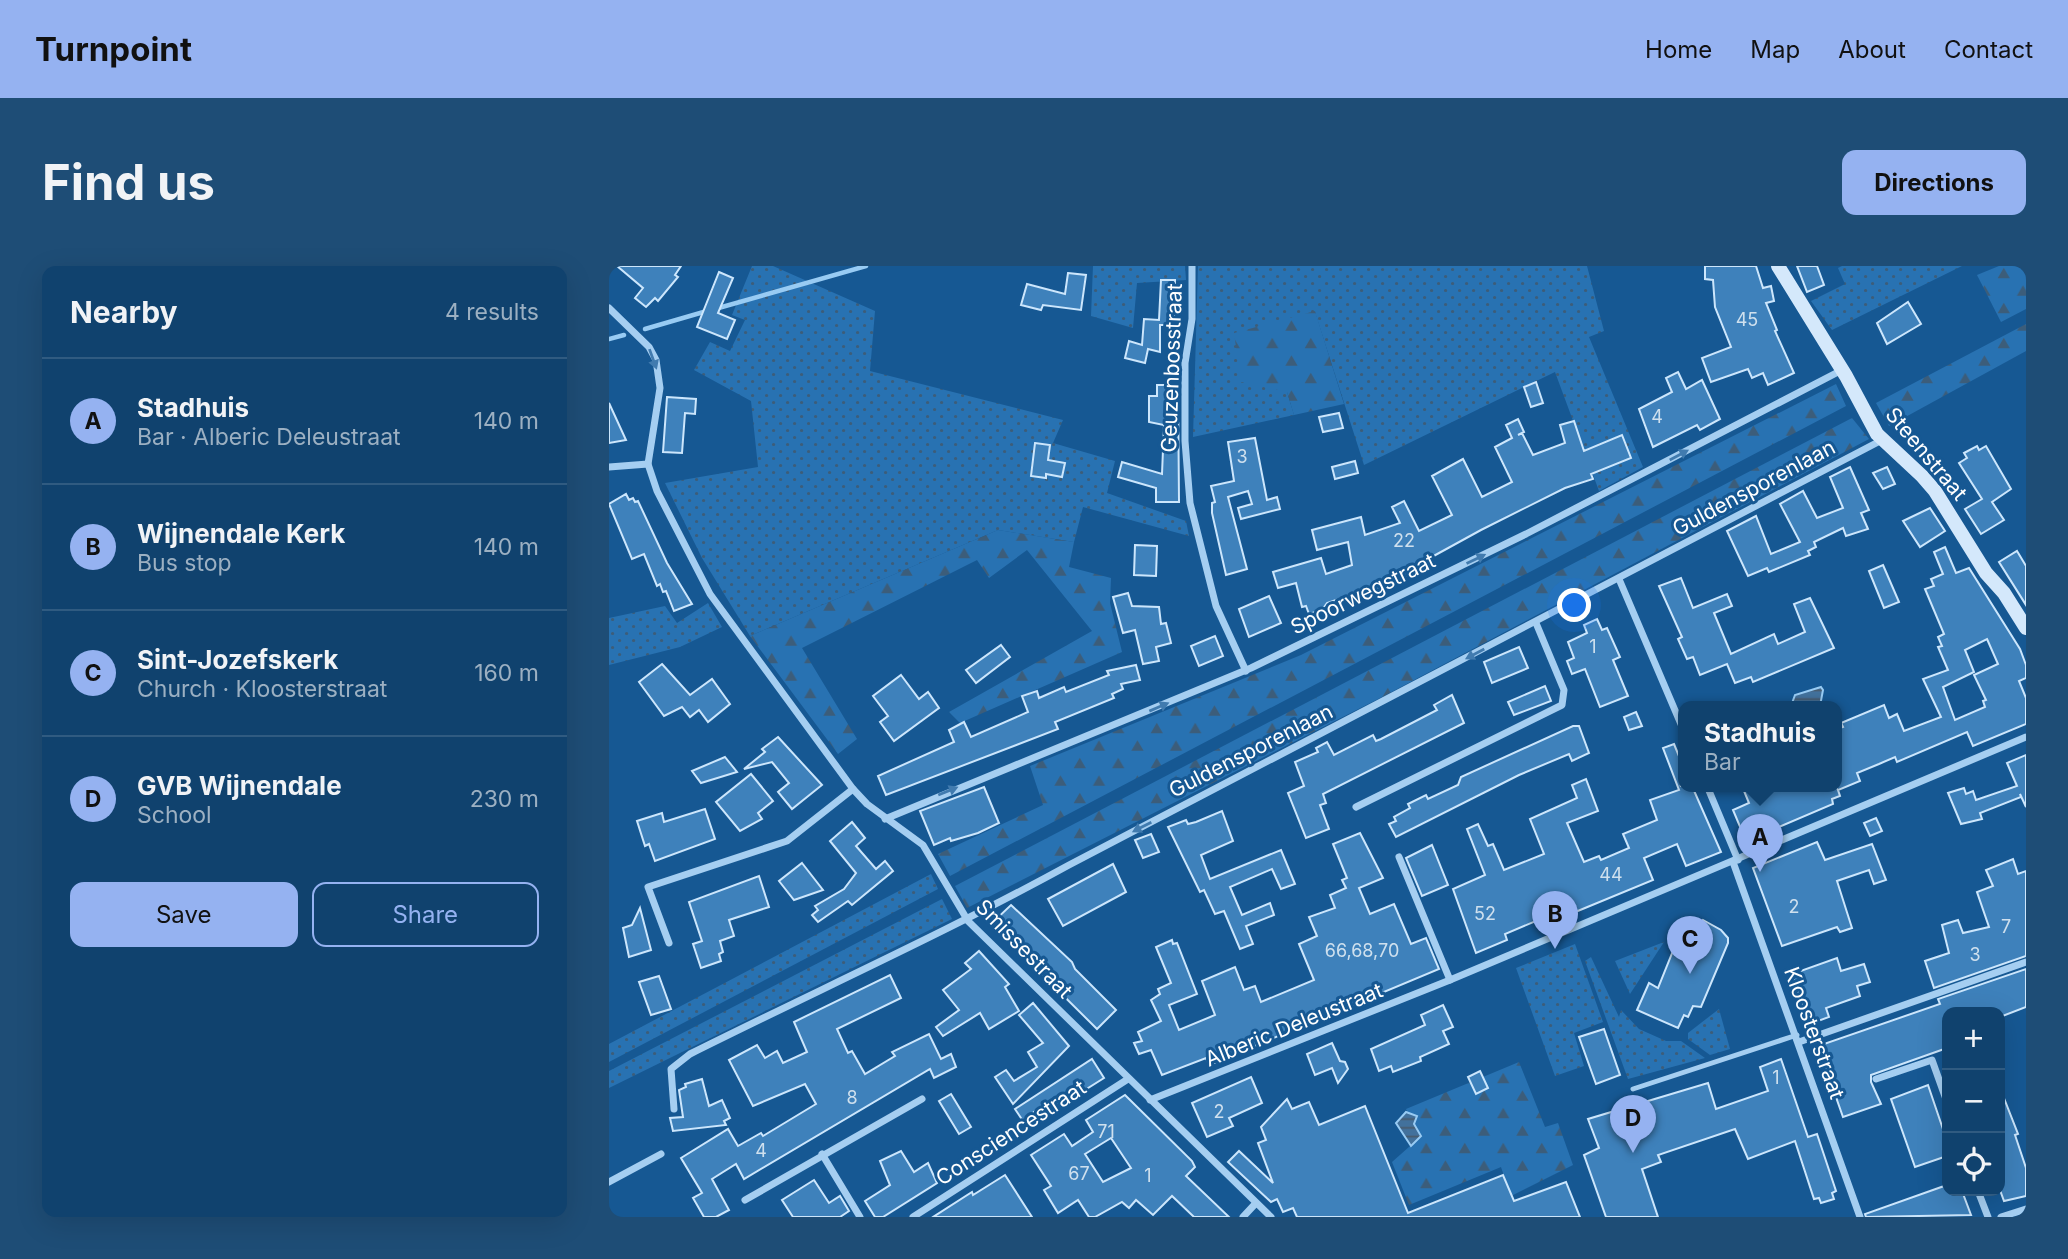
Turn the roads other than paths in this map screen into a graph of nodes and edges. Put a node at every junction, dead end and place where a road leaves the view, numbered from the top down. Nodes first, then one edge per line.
1 (1192, 266) edge
2 (1778, 266) edge
3 (609, 308) edge
4 (1844, 373) junction
5 (1879, 437) junction
6 (648, 464) junction
7 (609, 467) edge
8 (1619, 579) junction
9 (1535, 623) junction
10 (2026, 628) edge
11 (1246, 671) junction
12 (1678, 717) edge
13 (2026, 737) edge
14 (853, 789) junction
15 (1709, 792) edge
16 (1356, 807) dead end
17 (885, 819) junction
18 (1398, 857) dead end
19 (1736, 861) junction
20 (966, 918) junction
21 (669, 943) dead end
22 (2026, 962) edge
23 (1450, 980) junction
24 (1798, 1038) junction
25 (1128, 1079) junction
26 (1876, 1079) dead end
27 (1942, 1087) edge
28 (1633, 1089) dead end
29 (922, 1099) dead end
30 (1150, 1100) junction
31 (674, 1109) dead end
32 (661, 1154) dead end
33 (822, 1154) junction
34 (609, 1182) edge
35 (1980, 1196) edge
36 (745, 1200) dead end
37 (1256, 1203) junction
38 (2026, 1209) edge
39 (860, 1217) edge
40 (913, 1217) edge
41 (1243, 1217) edge
42 (1271, 1217) edge
43 (1860, 1217) edge
44 (1988, 1217) edge
45 (2001, 1217) edge

1 - 11 street, Geuzenbosstraat
2 - 4 street, Steenstraat
3 -> 6 street
4 - 5 street, Steenstraat
11 -> 4 street, Spoorwegstraat
5 - 8 street, Guldensporenlaan
5 - 10 street, Steenstraat
6 - 7 street
6 - 14 street, Smissestraat
8 - 9 street, Guldensporenlaan
8 - 12 street
9 - 16 street
9 -> 20 street, Guldensporenlaan
17 -> 11 street, Spoorwegstraat
13 - 19 street, Alberic Deleustraat
14 - 17 street, Smissestraat
14 - 21 street
15 - 19 street, Kloosterstraat
17 - 20 street, Smissestraat
18 - 23 street
19 - 23 street, Alberic Deleustraat
19 - 24 street, Kloosterstraat
20 - 25 street, Smissestraat
20 - 31 street, Guldensporenlaan
22 - 24 street
23 - 30 street, Alberic Deleustraat
24 - 28 lane
24 - 43 street, Kloosterstraat
25 - 30 street, Smissestraat
25 - 40 street, Consciencestraat
26 - 27 street
29 - 33 street
30 - 37 street, Smissestraat
32 - 34 street
33 - 36 street
33 - 39 street
35 - 44 street
37 - 41 street
37 - 42 street, Smissestraat
38 - 45 street

